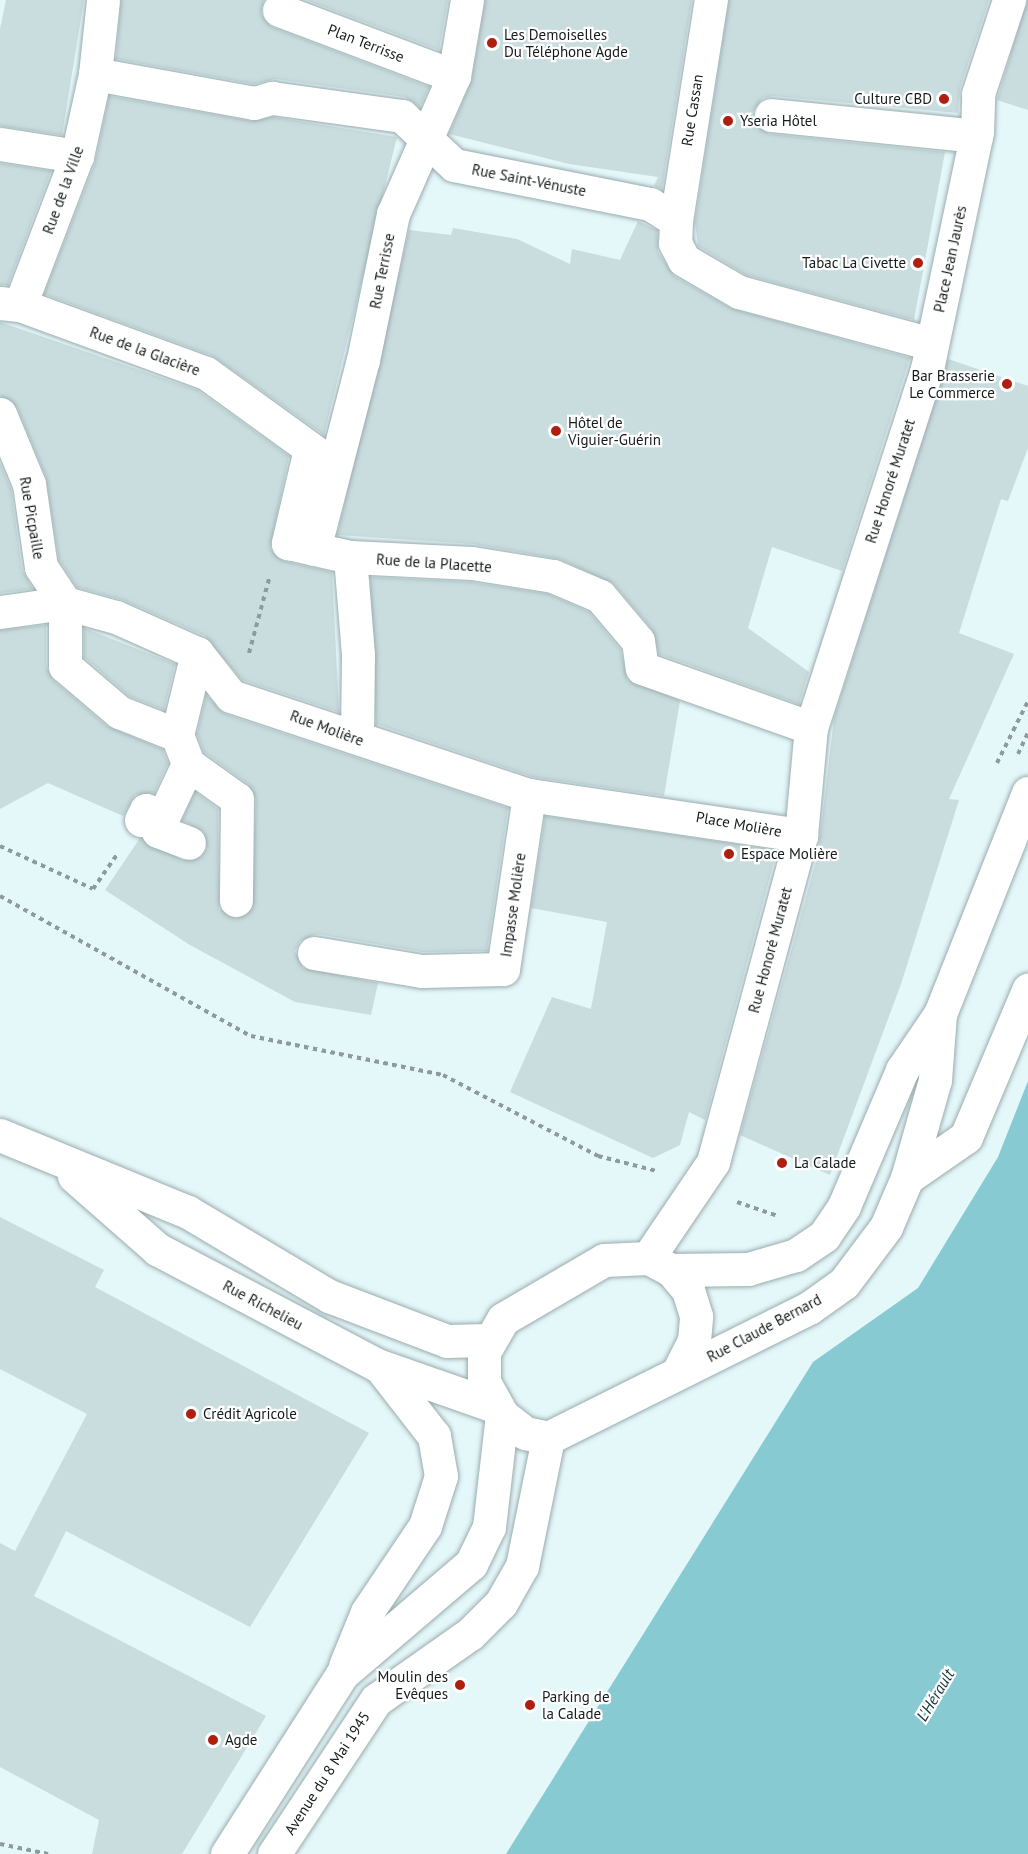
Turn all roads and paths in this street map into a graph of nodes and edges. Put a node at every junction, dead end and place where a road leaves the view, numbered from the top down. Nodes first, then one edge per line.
1 (103, 0) edge
2 (467, 0) edge
3 (711, 0) edge
4 (1010, 0) edge
5 (279, 10) dead end
6 (95, 74) junction
7 (453, 76) junction
8 (771, 115) dead end
9 (976, 134) junction
10 (426, 139) junction
11 (0, 144) edge
12 (77, 156) junction
13 (676, 220) junction
14 (10, 304) edge
15 (933, 344) junction
16 (922, 384) joint
17 (0, 414) edge
18 (323, 457) junction
19 (301, 546) junction
20 (350, 557) junction
21 (65, 603) junction
22 (0, 612) edge
23 (196, 653) junction
24 (231, 696) junction
25 (812, 728) junction
26 (357, 736) junction
27 (183, 749) junction
28 (1028, 793) edge
29 (529, 795) junction
30 (677, 813) joint
31 (152, 818) junction
32 (801, 836) junction
33 (189, 843) dead end
34 (0, 846) edge
35 (0, 896) edge
36 (236, 900) dead end
37 (314, 952) dead end
38 (1028, 990) edge
39 (940, 1014) junction
40 (0, 1136) edge
41 (55, 1159) junction
42 (907, 1178) junction
43 (698, 1184) junction
44 (789, 1215) dead end
45 (660, 1264) junction
46 (487, 1340) junction
47 (377, 1365) junction
48 (678, 1372) junction
49 (500, 1411) junction
50 (548, 1438) junction
51 (342, 1674) junction
52 (0, 1844) edge
53 (48, 1854) edge
54 (227, 1854) edge
55 (274, 1854) edge

1 - 6 main road, Rue de la Ville
2 - 7 main road, Rue Terrisse
3 - 13 main road, Rue Cassan
4 - 9 main road, Place Jean Jaurès
5 - 7 main road, Plan Terrisse
6 - 10 main road, Rue Saint-Vénuste
6 - 12 main road, Rue de la Ville
7 - 10 main road, Rue Terrisse
8 - 9 main road
9 - 15 main road, Place Jean Jaurès
10 - 13 main road, Rue Saint-Vénuste
10 - 18 main road, Rue Terrisse
11 - 12 main road
12 - 14 main road, Rue de la Ville
13 - 15 main road
14 - 18 main road, Rue de la Glacière
15 - 16 main road, Place Jean Jaurès
16 - 25 main road, Rue Honoré Muratet
17 - 21 main road, Rue Picpaille
18 - 19 main road, Rue Terrisse
19 - 20 main road, Rue de la Placette
19 - 24 path
20 - 25 main road, Rue de la Placette
20 - 26 main road
21 - 22 main road
21 - 23 main road
21 - 27 main road
23 - 24 main road
23 - 27 main road
24 - 26 main road, Rue Molière
25 - 32 main road, Rue Honoré Muratet
26 - 29 main road, Rue Molière
27 - 31 main road
27 - 36 main road
28 - 39 main road, Rue Claude Bernard
29 - 30 main road, Rue Molière
29 - 37 main road, Impasse Molière
30 - 32 main road, Place Molière
31 - 33 main road
31 - 34 path
32 - 43 main road, Rue Honoré Muratet
35 - 43 path
38 - 42 main road
39 - 42 main road, Rue Claude Bernard
39 - 45 main road, Rue Claude Bernard
40 - 41 main road, Rue Richelieu
41 - 46 main road, Rue Richelieu
41 - 47 main road, Rue Richelieu
42 - 48 main road, Rue Claude Bernard
43 - 44 path
43 - 45 main road, Rue Honoré Muratet
45 - 46 main road
45 - 48 main road
46 - 49 main road
47 - 49 main road, Rue Richelieu
47 - 51 main road
48 - 50 main road
49 - 50 main road
49 - 51 main road
50 - 55 main road, Avenue du 8 Mai 1945
51 - 54 main road
52 - 53 path

